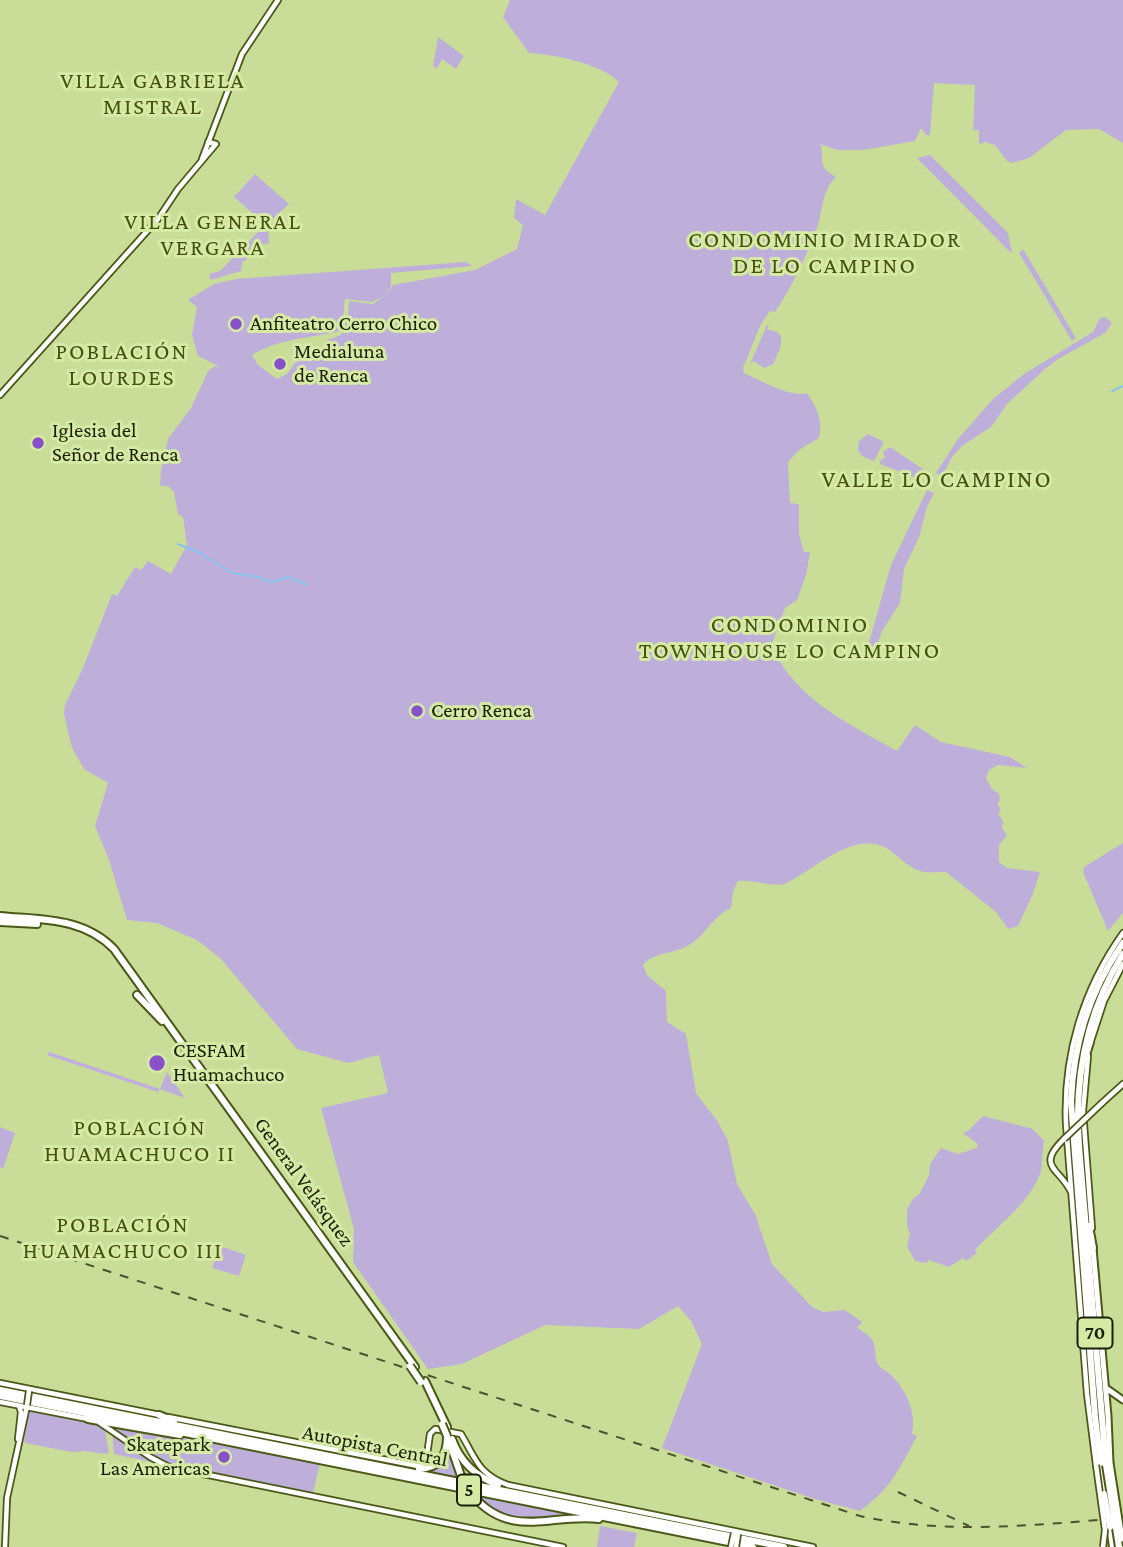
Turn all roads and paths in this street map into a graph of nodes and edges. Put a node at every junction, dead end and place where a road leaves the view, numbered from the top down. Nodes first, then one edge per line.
1 (278, 0) edge
2 (208, 142) junction
3 (199, 164) junction
4 (0, 395) edge
5 (0, 916) edge
6 (0, 922) edge
7 (1123, 933) edge
8 (1123, 943) edge
9 (1123, 954) edge
10 (1122, 967) edge
11 (137, 995) dead end
12 (162, 1021) junction
13 (1076, 1033) junction
14 (1090, 1042) junction
15 (1123, 1084) edge
16 (1075, 1087) junction
17 (1073, 1198) junction
18 (1083, 1200) junction
19 (1093, 1248) junction
20 (1082, 1316) junction
21 (1091, 1364) junction
22 (412, 1366) junction
23 (0, 1383) edge
24 (1105, 1387) junction
25 (0, 1390) edge
26 (27, 1390) junction
27 (0, 1396) edge
28 (1123, 1400) edge
29 (0, 1402) edge
30 (19, 1406) junction
31 (27, 1406) junction
32 (1108, 1408) junction
33 (159, 1415) junction
34 (88, 1419) junction
35 (196, 1428) junction
36 (447, 1431) junction
37 (203, 1436) junction
38 (18, 1443) junction
39 (1103, 1465) junction
40 (399, 1468) junction
41 (521, 1493) junction
42 (625, 1521) junction
43 (736, 1533) junction
44 (1122, 1543) edge
45 (5, 1547) edge
46 (563, 1547) edge
47 (733, 1547) edge
48 (753, 1547) edge
49 (783, 1547) edge
50 (813, 1547) edge
51 (1102, 1547) edge
52 (1112, 1547) edge

1 - 2 main road
2 - 3 main road
2 - 3 main road
3 - 4 main road
5 - 22 highway, General Velásquez
6 - 12 highway, General Velásquez
7 - 13 main road
8 - 16 highway, 70
9 - 16 highway, 70
10 - 14 main road
11 - 12 highway
12 - 22 highway, General Velásquez
13 - 16 highway
13 - 17 main road
14 - 16 highway
14 - 19 main road
15 - 17 main road, bridge
16 - 18 highway, 70
16 - 21 highway, 70
17 - 20 main road
18 - 19 highway
18 - 39 highway, 70
19 - 24 main road
20 - 21 highway
20 - 39 main road
21 - 39 highway, 70
22 - 36 highway, General Velásquez, bridge
23 - 26 main road
24 - 28 main road
24 - 32 main road
25 - 35 highway, Autopista Central / 5
26 - 31 main road, bridge
26 - 33 main road
27 - 37 highway, Autopista Central / 5
28 - 32 main road
29 - 30 main road
30 - 31 main road
30 - 38 main road
31 - 34 main road
31 - 38 main road
32 - 39 main road
33 - 35 highway
33 - 43 main road
34 - 37 highway
34 - 46 main road
35 - 40 highway, Autopista Central / 5
36 - 40 highway
36 - 41 highway
36 - 42 highway, bridge
37 - 42 highway, Autopista Central / 5
38 - 45 main road
39 - 44 highway, 70, bridge
39 - 51 main road, bridge
39 - 52 highway, 70, bridge
40 - 41 highway, Autopista Central / 5
41 - 49 highway, Autopista Central / 5
42 - 48 highway, Autopista Central / 5
43 - 47 main road, bridge
43 - 50 main road

